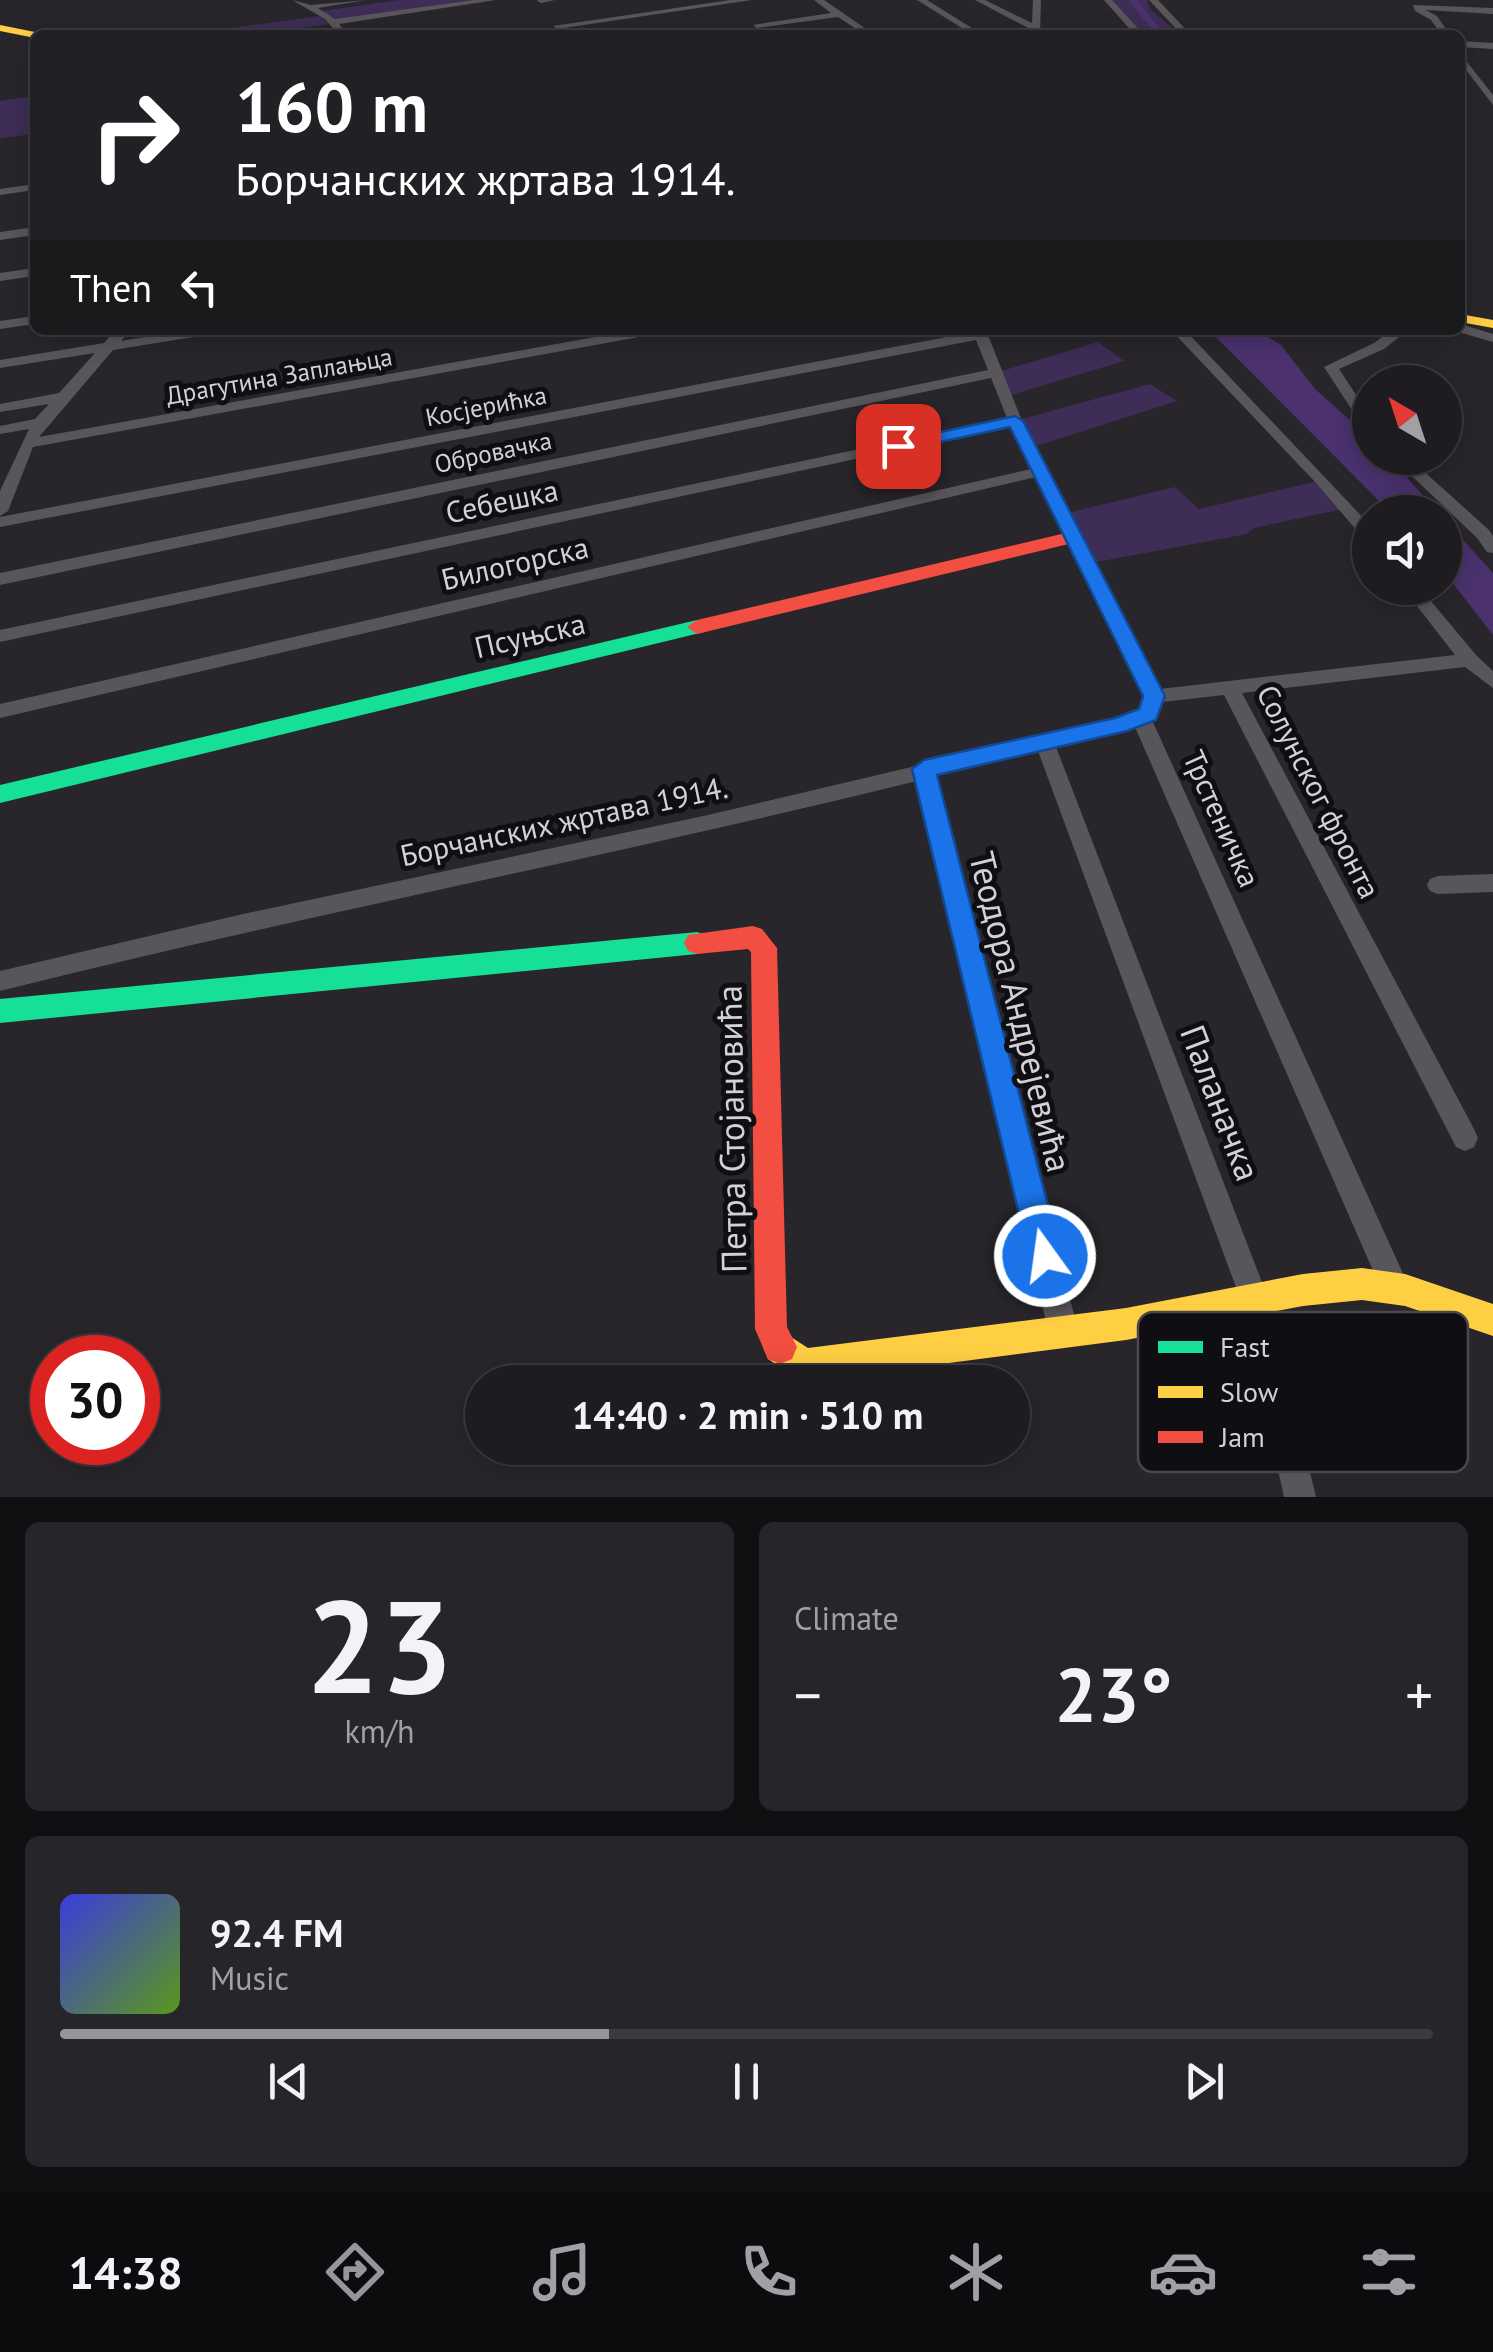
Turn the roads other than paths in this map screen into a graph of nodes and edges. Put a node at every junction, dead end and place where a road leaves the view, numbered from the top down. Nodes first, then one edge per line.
1 (296, 0) edge
2 (363, 0) edge
3 (492, 0) edge
4 (552, 0) edge
5 (648, 0) edge
6 (748, 0) edge
7 (818, 0) edge
8 (921, 0) edge
9 (979, 0) edge
10 (1037, 0) edge
11 (1108, 0) edge
12 (1153, 0) edge
13 (541, 1) edge
14 (1413, 4) edge
15 (311, 7) junction
16 (1493, 11) edge
17 (468, 12) dead end
18 (661, 12) junction
19 (839, 14) junction
20 (757, 24) dead end
21 (557, 26) dead end
22 (339, 29) edge
23 (863, 30) edge
24 (971, 30) edge
25 (1032, 30) edge
26 (1036, 30) edge
27 (1135, 30) edge
28 (1182, 30) edge
29 (1442, 30) edge
30 (0, 31) edge
31 (30, 36) edge
32 (1465, 44) edge
33 (1493, 46) edge
34 (1465, 66) edge
35 (1493, 102) edge
36 (30, 189) edge
37 (0, 192) edge
38 (30, 232) edge
39 (0, 236) edge
40 (30, 273) edge
41 (0, 278) edge
42 (1465, 316) edge
43 (30, 321) edge
44 (1493, 321) edge
45 (0, 325) edge
46 (1465, 330) edge
47 (118, 335) edge
48 (181, 335) edge
49 (628, 335) edge
50 (965, 335) edge
51 (981, 335) edge
52 (1183, 335) edge
53 (1394, 335) edge
54 (1493, 338) edge
55 (106, 347) junction
56 (0, 364) edge
57 (995, 374) junction
58 (63, 396) junction
59 (1352, 400) edge
60 (0, 408) edge
61 (1015, 421) junction
62 (40, 423) junction
63 (0, 430) edge
64 (26, 444) junction
65 (1043, 471) junction
66 (1419, 475) edge
67 (7, 476) edge
68 (0, 511) edge
69 (1352, 513) edge
70 (0, 522) edge
71 (1074, 537) junction
72 (1493, 548) edge
73 (0, 579) edge
74 (1426, 605) edge
75 (0, 636) edge
76 (1470, 660) junction
77 (1493, 681) edge
78 (1230, 687) junction
79 (1154, 696) junction
80 (0, 710) edge
81 (1140, 718) junction
82 (1044, 742) junction
83 (924, 769) junction
84 (0, 794) edge
85 (1493, 883) edge
86 (1438, 885) dead end
87 (0, 982) edge
88 (0, 1012) edge
89 (1466, 1138) dead end
90 (1395, 1288) junction
91 (1254, 1298) junction
92 (1185, 1312) edge
93 (1257, 1312) edge
94 (1493, 1320) edge
95 (1138, 1322) edge
96 (1063, 1330) junction
97 (1294, 1472) edge
98 (1300, 1497) edge

1 - 15 street
2 - 15 street
3 - 22 street
4 - 13 street
5 - 18 street
6 - 18 street
7 - 19 street
8 - 24 street
9 - 25 street
10 - 26 street
11 - 27 street
12 - 28 street
14 - 16 street
14 - 29 street
15 - 22 street
17 - 22 street
18 - 21 street
19 - 20 street
19 - 23 street
30 - 31 street
32 - 33 street
34 - 35 street
36 - 37 street
38 - 39 street
40 - 41 street
42 - 44 street
43 - 45 street
46 - 54 street
47 - 55 street
48 - 55 street
49 - 64 street, Драгутина Заплањца
50 - 70 street, Косјерићка
51 - 57 street
52 - 69 street
53 - 59 street
55 - 56 street
55 - 58 street
57 - 61 street
57 - 73 street, Обровачка
58 - 60 street
58 - 62 street
61 - 65 street
61 - 75 street, Себешка
62 - 63 street
62 - 64 street
64 - 67 street
65 - 71 street
65 - 80 street, Билогорска
66 - 72 street
67 - 68 street
71 - 79 street
71 - 84 street, Псуњска
74 - 76 street
76 - 77 street
76 - 78 street, Солунског фронта
78 - 79 street
78 - 89 street, Солунског фронта
79 - 81 street
81 - 82 street, Борчанских жртава 1914.
81 - 90 street, Трстеничка
82 - 83 street, Борчанских жртава 1914.
82 - 91 street, Паланачка
83 - 87 street, Борчанских жртава 1914.
83 - 96 street, Теодора Андрејевића
85 - 86 street
88 - 96 street, Петра Стојановића
90 - 91 street, Петра Стојановића
90 - 94 street, Петра Стојановића
91 - 92 street, Петра Стојановића
91 - 93 street, Паланачка
95 - 96 street, Петра Стојановића
97 - 98 street, Паланачка

